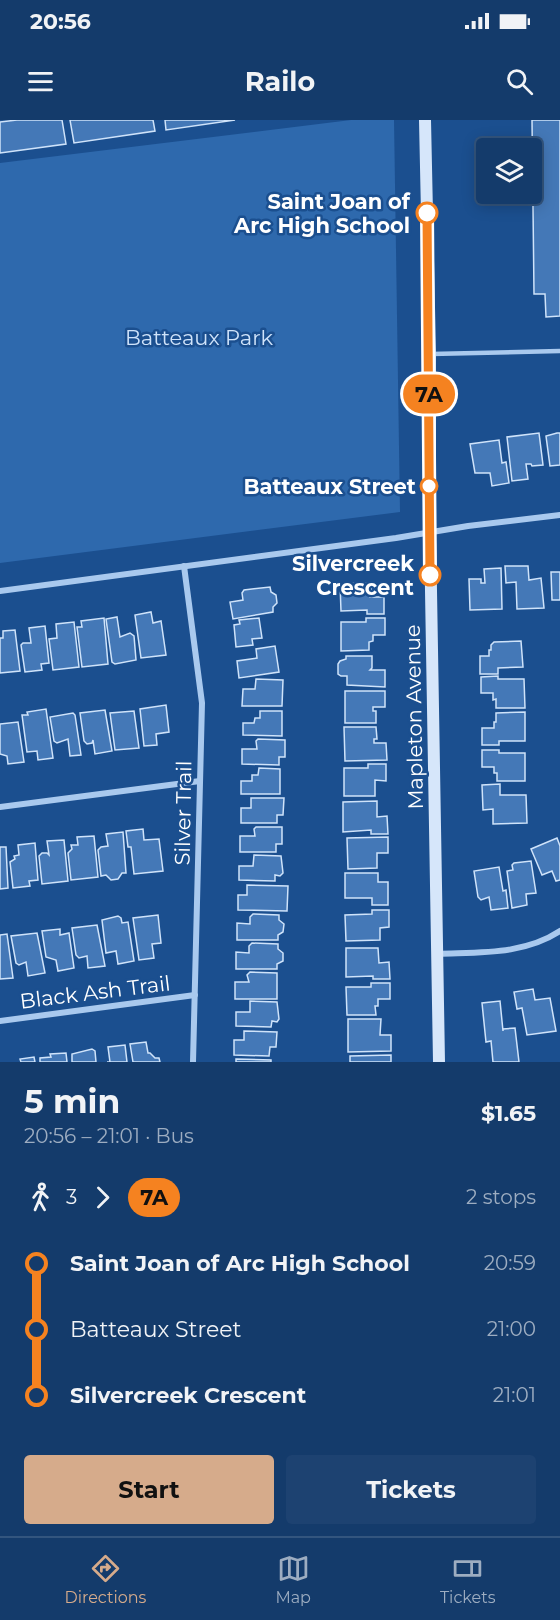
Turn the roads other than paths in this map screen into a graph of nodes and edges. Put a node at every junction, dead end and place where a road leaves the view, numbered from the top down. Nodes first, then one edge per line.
1 (425, 120) edge
2 (560, 351) edge
3 (430, 354) junction
4 (560, 515) edge
5 (430, 532) junction
6 (183, 566) junction
7 (0, 591) edge
8 (200, 781) junction
9 (0, 807) edge
10 (560, 931) edge
11 (438, 954) junction
12 (195, 995) junction
13 (0, 1021) edge
14 (193, 1062) edge
15 (440, 1062) edge

1 - 3 street, Mapleton Avenue
2 - 3 lane
3 - 5 street, Mapleton Avenue
4 - 5 street
5 - 6 street
5 - 11 street, Mapleton Avenue
6 - 7 street
6 - 8 street, Silver Trail
8 - 9 street
8 - 12 street, Silver Trail
10 - 11 street
11 - 15 street, Mapleton Avenue
12 - 13 street, Black Ash Trail
12 - 14 street, Silver Trail

